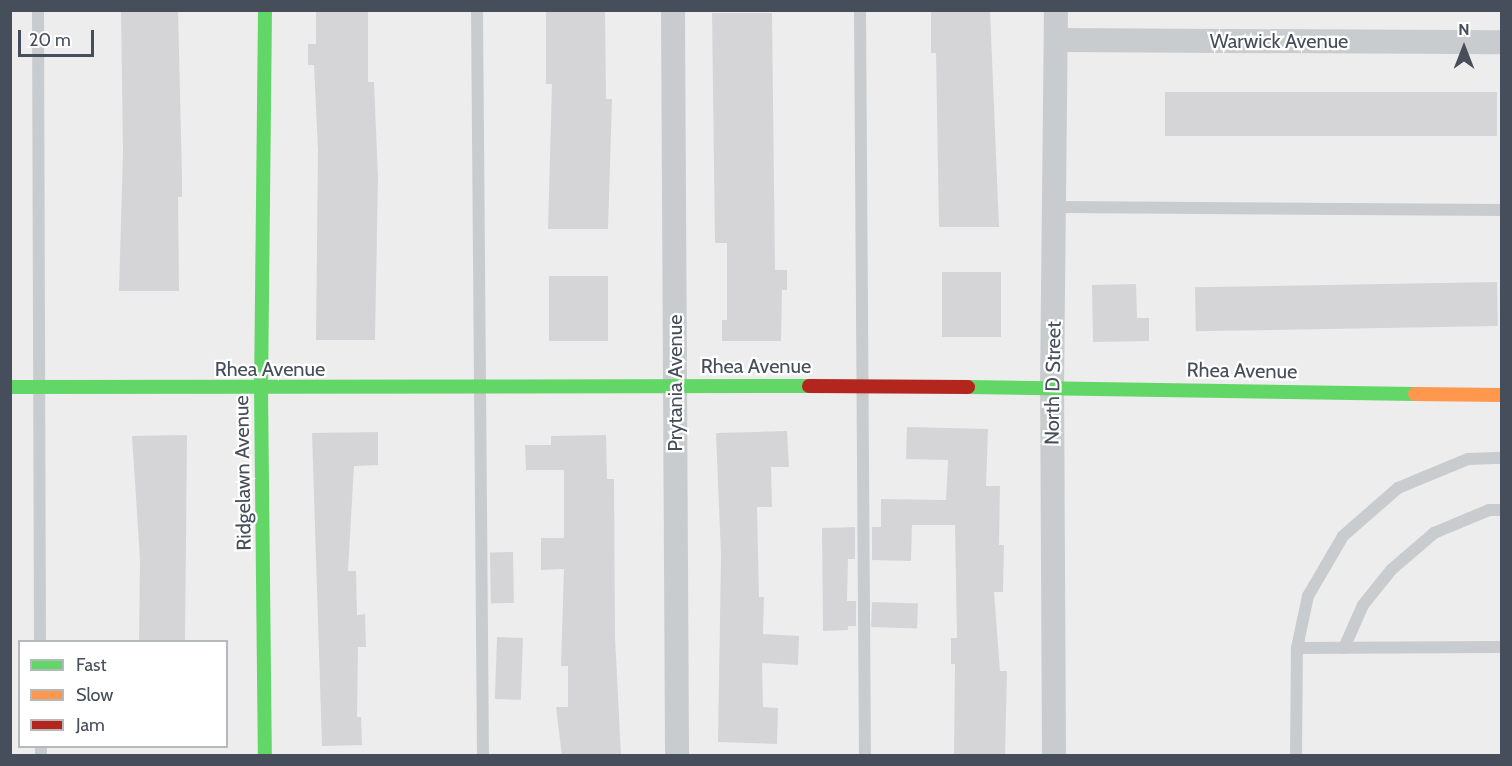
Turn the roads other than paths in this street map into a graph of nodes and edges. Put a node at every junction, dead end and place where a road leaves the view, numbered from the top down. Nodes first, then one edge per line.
1 (38, 10) edge
2 (265, 10) edge
3 (477, 10) edge
4 (673, 10) edge
5 (860, 10) edge
6 (1056, 10) edge
7 (1056, 40) junction
8 (1502, 42) edge
9 (1056, 207) junction
10 (1502, 210) edge
11 (675, 386) junction
12 (862, 386) junction
13 (10, 387) edge
14 (38, 387) junction
15 (261, 388) junction
16 (480, 388) junction
17 (1052, 388) junction
18 (1502, 395) edge
19 (1502, 458) edge
20 (1502, 510) edge
21 (40, 640) edge
22 (1502, 647) edge
23 (1297, 648) junction
24 (1344, 648) junction
25 (265, 756) edge
26 (483, 756) edge
27 (677, 756) edge
28 (865, 756) edge
29 (1054, 756) edge
30 (1296, 756) edge

1 - 14 lane
2 - 15 street, Ridgelawn Avenue
3 - 16 lane
4 - 11 street, Prytania Avenue
5 - 12 lane
6 - 7 street, North D Street
7 - 8 street, Warwick Avenue
7 - 9 street, North D Street
9 - 10 lane
9 - 17 street, North D Street
11 - 12 street, Rhea Avenue
11 - 16 street, Rhea Avenue
11 - 27 street, Prytania Avenue
12 - 17 street, Rhea Avenue
12 - 28 lane
13 - 14 street, Rhea Avenue
14 - 15 street, Rhea Avenue
14 - 21 lane
15 - 16 street, Rhea Avenue
15 - 25 street, Ridgelawn Avenue
16 - 26 lane
17 - 18 street, Rhea Avenue
17 - 29 street, North D Street
19 - 23 lane
20 - 24 lane
22 - 24 lane
23 - 24 lane
23 - 30 lane

